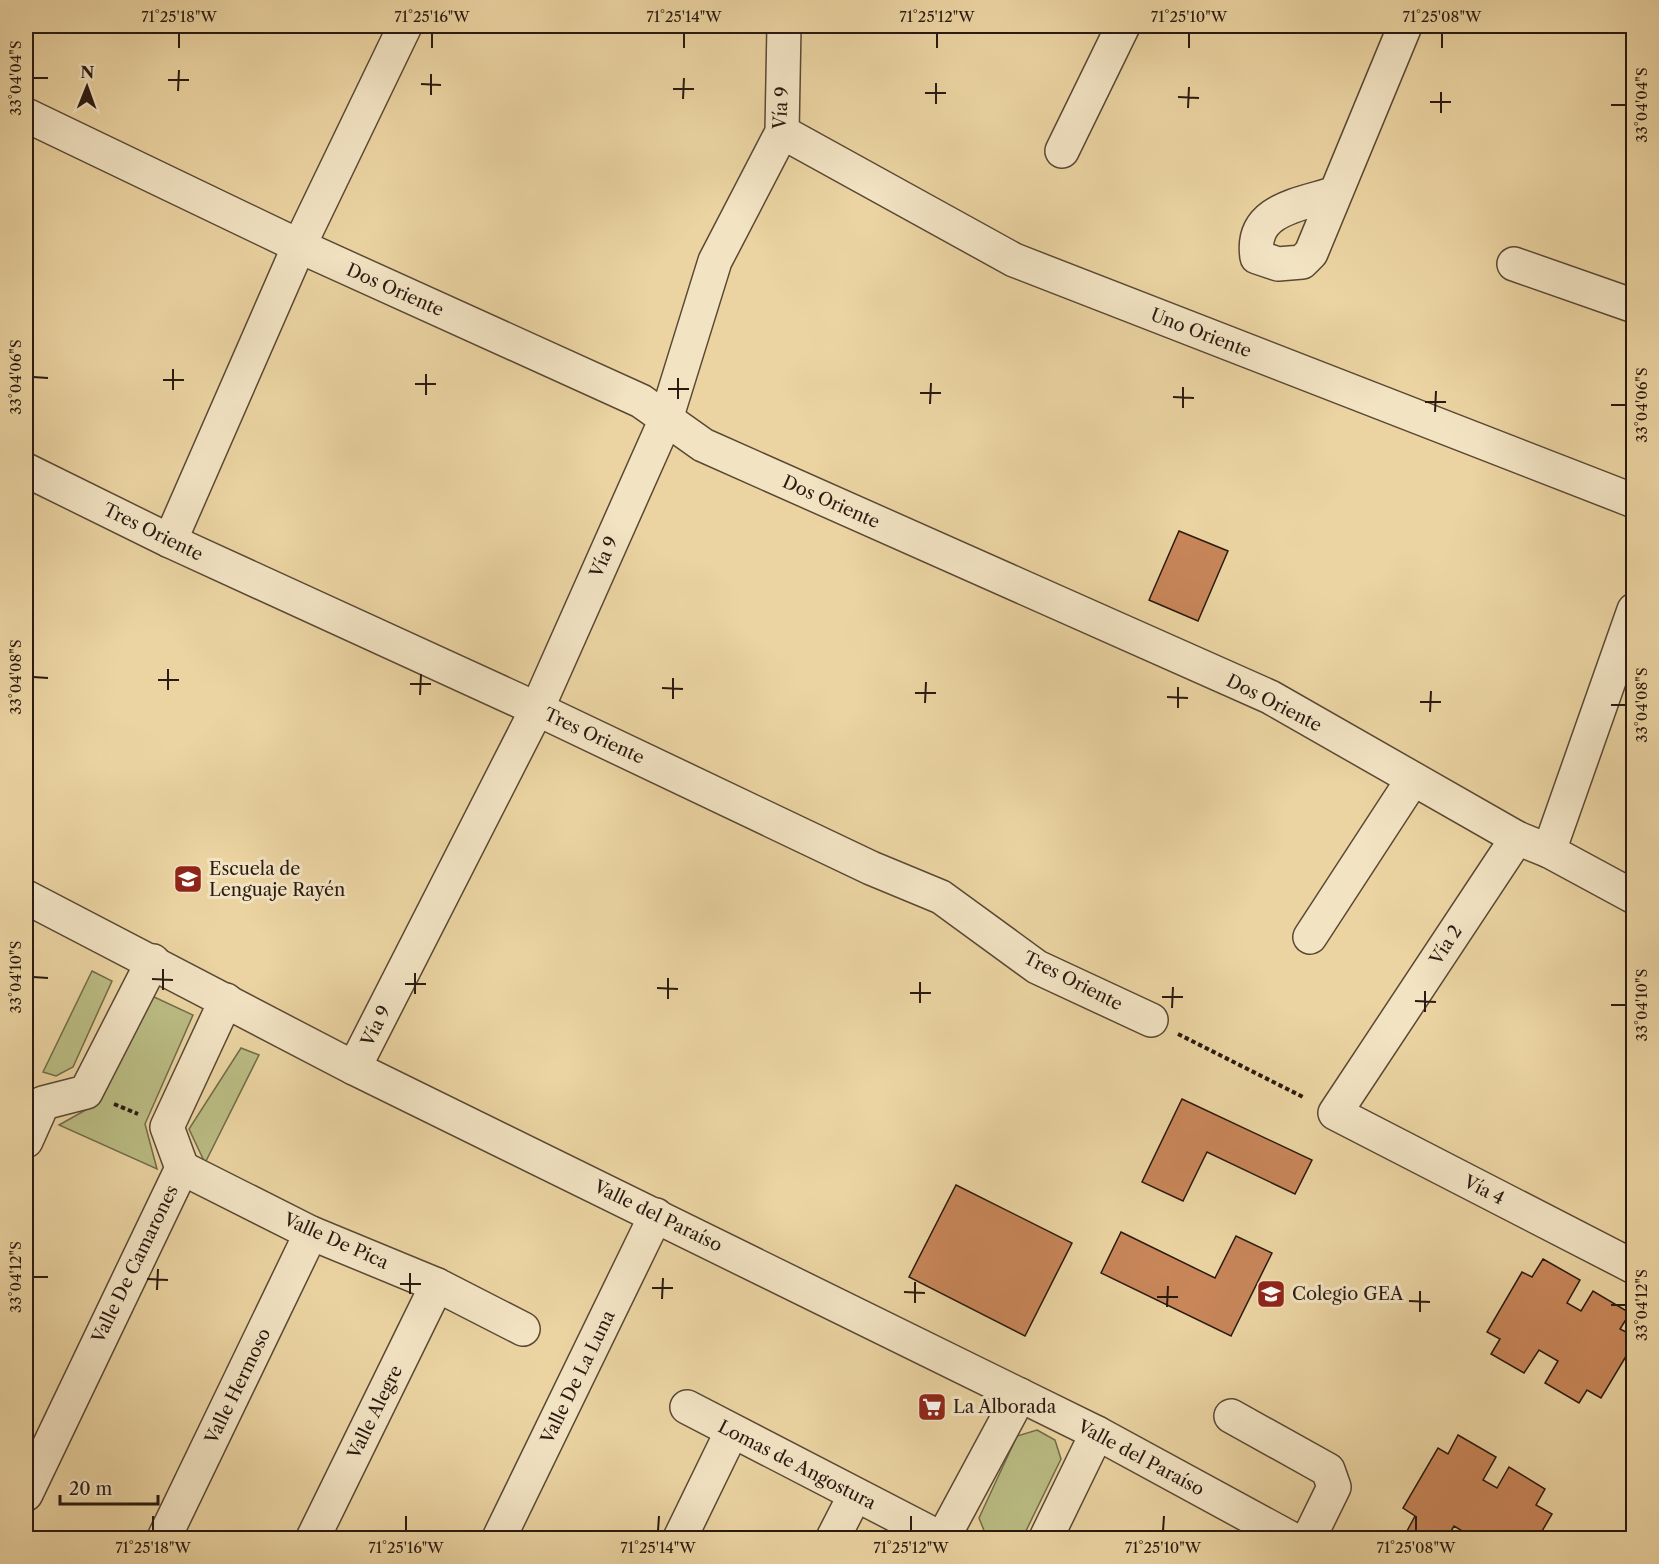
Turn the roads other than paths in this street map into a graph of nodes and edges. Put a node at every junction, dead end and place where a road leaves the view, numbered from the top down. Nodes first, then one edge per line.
1 (405, 26) edge
2 (784, 26) edge
3 (1123, 26) edge
4 (1405, 26) edge
5 (26, 115) edge
6 (783, 132) junction
7 (1062, 151) dead end
8 (1333, 194) dead end
9 (299, 246) junction
10 (1514, 264) dead end
11 (1634, 306) edge
12 (666, 419) junction
13 (26, 470) edge
14 (1634, 501) edge
15 (170, 540) junction
16 (1634, 610) edge
17 (537, 709) junction
18 (1413, 779) junction
19 (1517, 838) junction
20 (1550, 851) junction
21 (26, 897) edge
22 (1634, 897) edge
23 (1310, 937) dead end
24 (153, 961) junction
25 (225, 1000) junction
26 (1151, 1020) road end
27 (354, 1068) junction
28 (34, 1098) edge
29 (1335, 1113) joint
30 (26, 1141) edge
31 (182, 1168) junction
32 (656, 1215) junction
33 (311, 1233) junction
34 (1634, 1267) edge
35 (437, 1285) junction
36 (523, 1329) dead end
37 (1020, 1395) junction
38 (687, 1407) dead end
39 (1231, 1416) dead end
40 (732, 1431) junction
41 (1097, 1433) junction
42 (26, 1494) edge
43 (855, 1494) junction
44 (164, 1539) edge
45 (313, 1539) edge
46 (499, 1539) edge
47 (680, 1539) edge
48 (833, 1539) edge
49 (942, 1539) edge
50 (1046, 1539) edge
51 (1290, 1539) edge
52 (1309, 1539) edge

1 - 9 street
2 - 6 street, Vía 9
3 - 7 street
4 - 8 street
5 - 9 street, Dos Oriente
6 - 12 street, Vía 9
6 - 14 street, Uno Oriente
9 - 12 street, Dos Oriente
9 - 15 street
10 - 11 street
12 - 17 street, Vía 9
12 - 18 street, Dos Oriente
13 - 15 street, Tres Oriente
15 - 17 street, Tres Oriente
16 - 20 street
17 - 26 street, Tres Oriente
17 - 27 street, Vía 9
18 - 19 street, Dos Oriente
18 - 23 street
19 - 20 street, Dos Oriente
19 - 29 street, Vía 2
20 - 22 street, Dos Oriente
21 - 24 street, Valle del Paraíso
24 - 25 street, Valle del Paraíso
24 - 28 street
25 - 27 street, Valle del Paraíso
25 - 31 street, Valle De Camarones
27 - 32 street, Valle del Paraíso
28 - 30 street
29 - 34 street, Vía 4
31 - 33 street, Valle De Pica
31 - 42 street, Valle De Camarones
32 - 37 street, Valle del Paraíso
32 - 46 street, Valle De La Luna
33 - 35 street, Valle De Pica
33 - 44 street, Valle Hermoso
35 - 36 street, Valle De Pica
35 - 45 street, Valle Alegre
37 - 41 street, Valle del Paraíso
37 - 49 street
38 - 40 street, Lomas de Angostura
39 - 52 street
40 - 43 street, Lomas de Angostura
40 - 47 street
41 - 50 street
41 - 51 street, Valle del Paraíso
43 - 48 street
43 - 49 street, Lomas de Angostura

